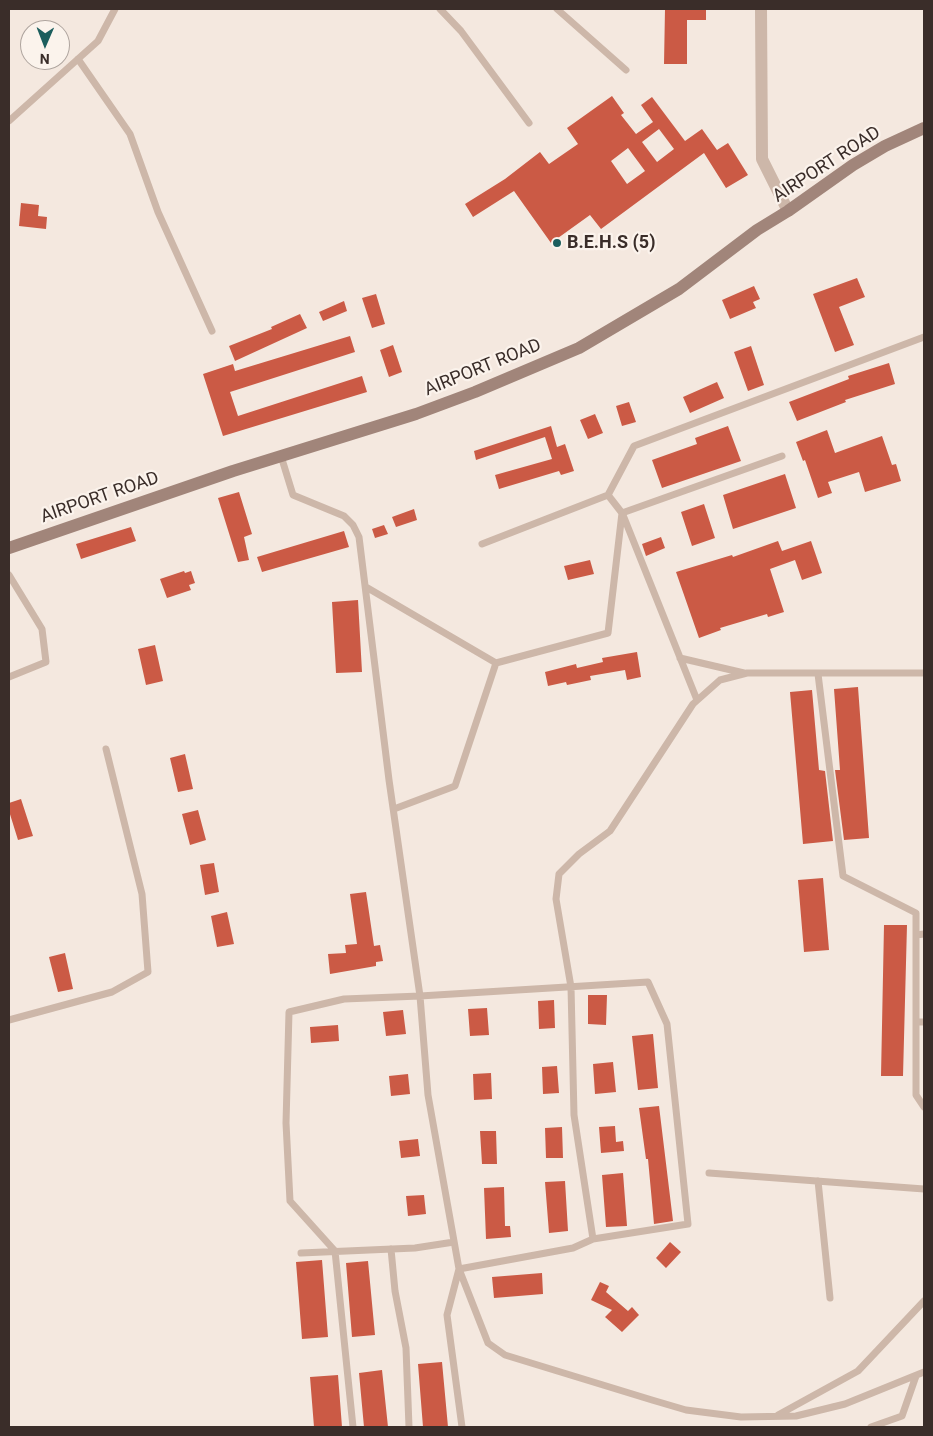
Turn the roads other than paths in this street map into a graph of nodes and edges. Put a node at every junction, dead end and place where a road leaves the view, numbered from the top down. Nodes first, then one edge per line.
1 (115, 9) edge
2 (440, 9) edge
3 (557, 9) edge
4 (761, 9) edge
5 (78, 59) junction
6 (626, 70) dead end
7 (9, 121) edge
8 (529, 123) dead end
9 (924, 128) edge
10 (788, 211) junction
11 (212, 331) dead end
12 (924, 337) edge
13 (281, 456) junction
14 (782, 456) dead end
15 (608, 495) junction
16 (622, 513) junction
17 (482, 544) dead end
18 (9, 548) edge
19 (9, 575) edge
20 (366, 587) junction
21 (680, 658) junction
22 (496, 663) junction
23 (924, 673) edge
24 (747, 674) junction
25 (818, 674) junction
26 (9, 677) edge
27 (697, 700) junction
28 (106, 749) dead end
29 (394, 809) junction
30 (924, 934) edge
31 (916, 935) junction
32 (571, 987) junction
33 (420, 996) junction
34 (9, 1020) edge
35 (916, 1022) junction
36 (924, 1022) edge
37 (924, 1107) edge
38 (709, 1173) dead end
39 (818, 1181) junction
40 (924, 1189) edge
41 (593, 1239) junction
42 (454, 1242) junction
43 (391, 1249) junction
44 (335, 1251) junction
45 (301, 1253) dead end
46 (459, 1269) junction
47 (830, 1298) dead end
48 (924, 1302) edge
49 (924, 1372) edge
50 (916, 1376) junction
51 (775, 1416) junction
52 (353, 1427) edge
53 (409, 1427) edge
54 (462, 1427) edge
55 (871, 1427) edge

1 - 5 lane
2 - 8 lane
3 - 6 lane
4 - 10 street
5 - 7 lane
5 - 11 lane
9 - 10 main road, AIRPORT ROAD
10 - 13 main road, AIRPORT ROAD
12 - 15 lane
13 - 18 main road, AIRPORT ROAD
13 - 20 lane
14 - 16 lane
15 - 16 lane
15 - 17 lane
16 - 21 lane
16 - 22 lane
19 - 26 lane
20 - 22 lane
20 - 29 lane
21 - 24 lane
21 - 27 lane
22 - 29 lane
23 - 25 lane
24 - 25 lane
24 - 27 lane
25 - 31 lane
27 - 32 lane
28 - 34 lane
29 - 33 lane
30 - 31 lane
31 - 35 lane
32 - 33 lane
32 - 41 lane
32 - 41 lane
33 - 42 lane
33 - 44 lane
35 - 36 lane
35 - 37 lane
38 - 39 lane
39 - 40 lane
39 - 47 lane
41 - 46 lane
42 - 43 lane
42 - 46 lane
43 - 44 lane
43 - 53 lane
44 - 45 lane
44 - 52 lane
46 - 51 lane
46 - 54 lane
48 - 51 lane
49 - 50 lane
50 - 51 lane
50 - 55 lane

